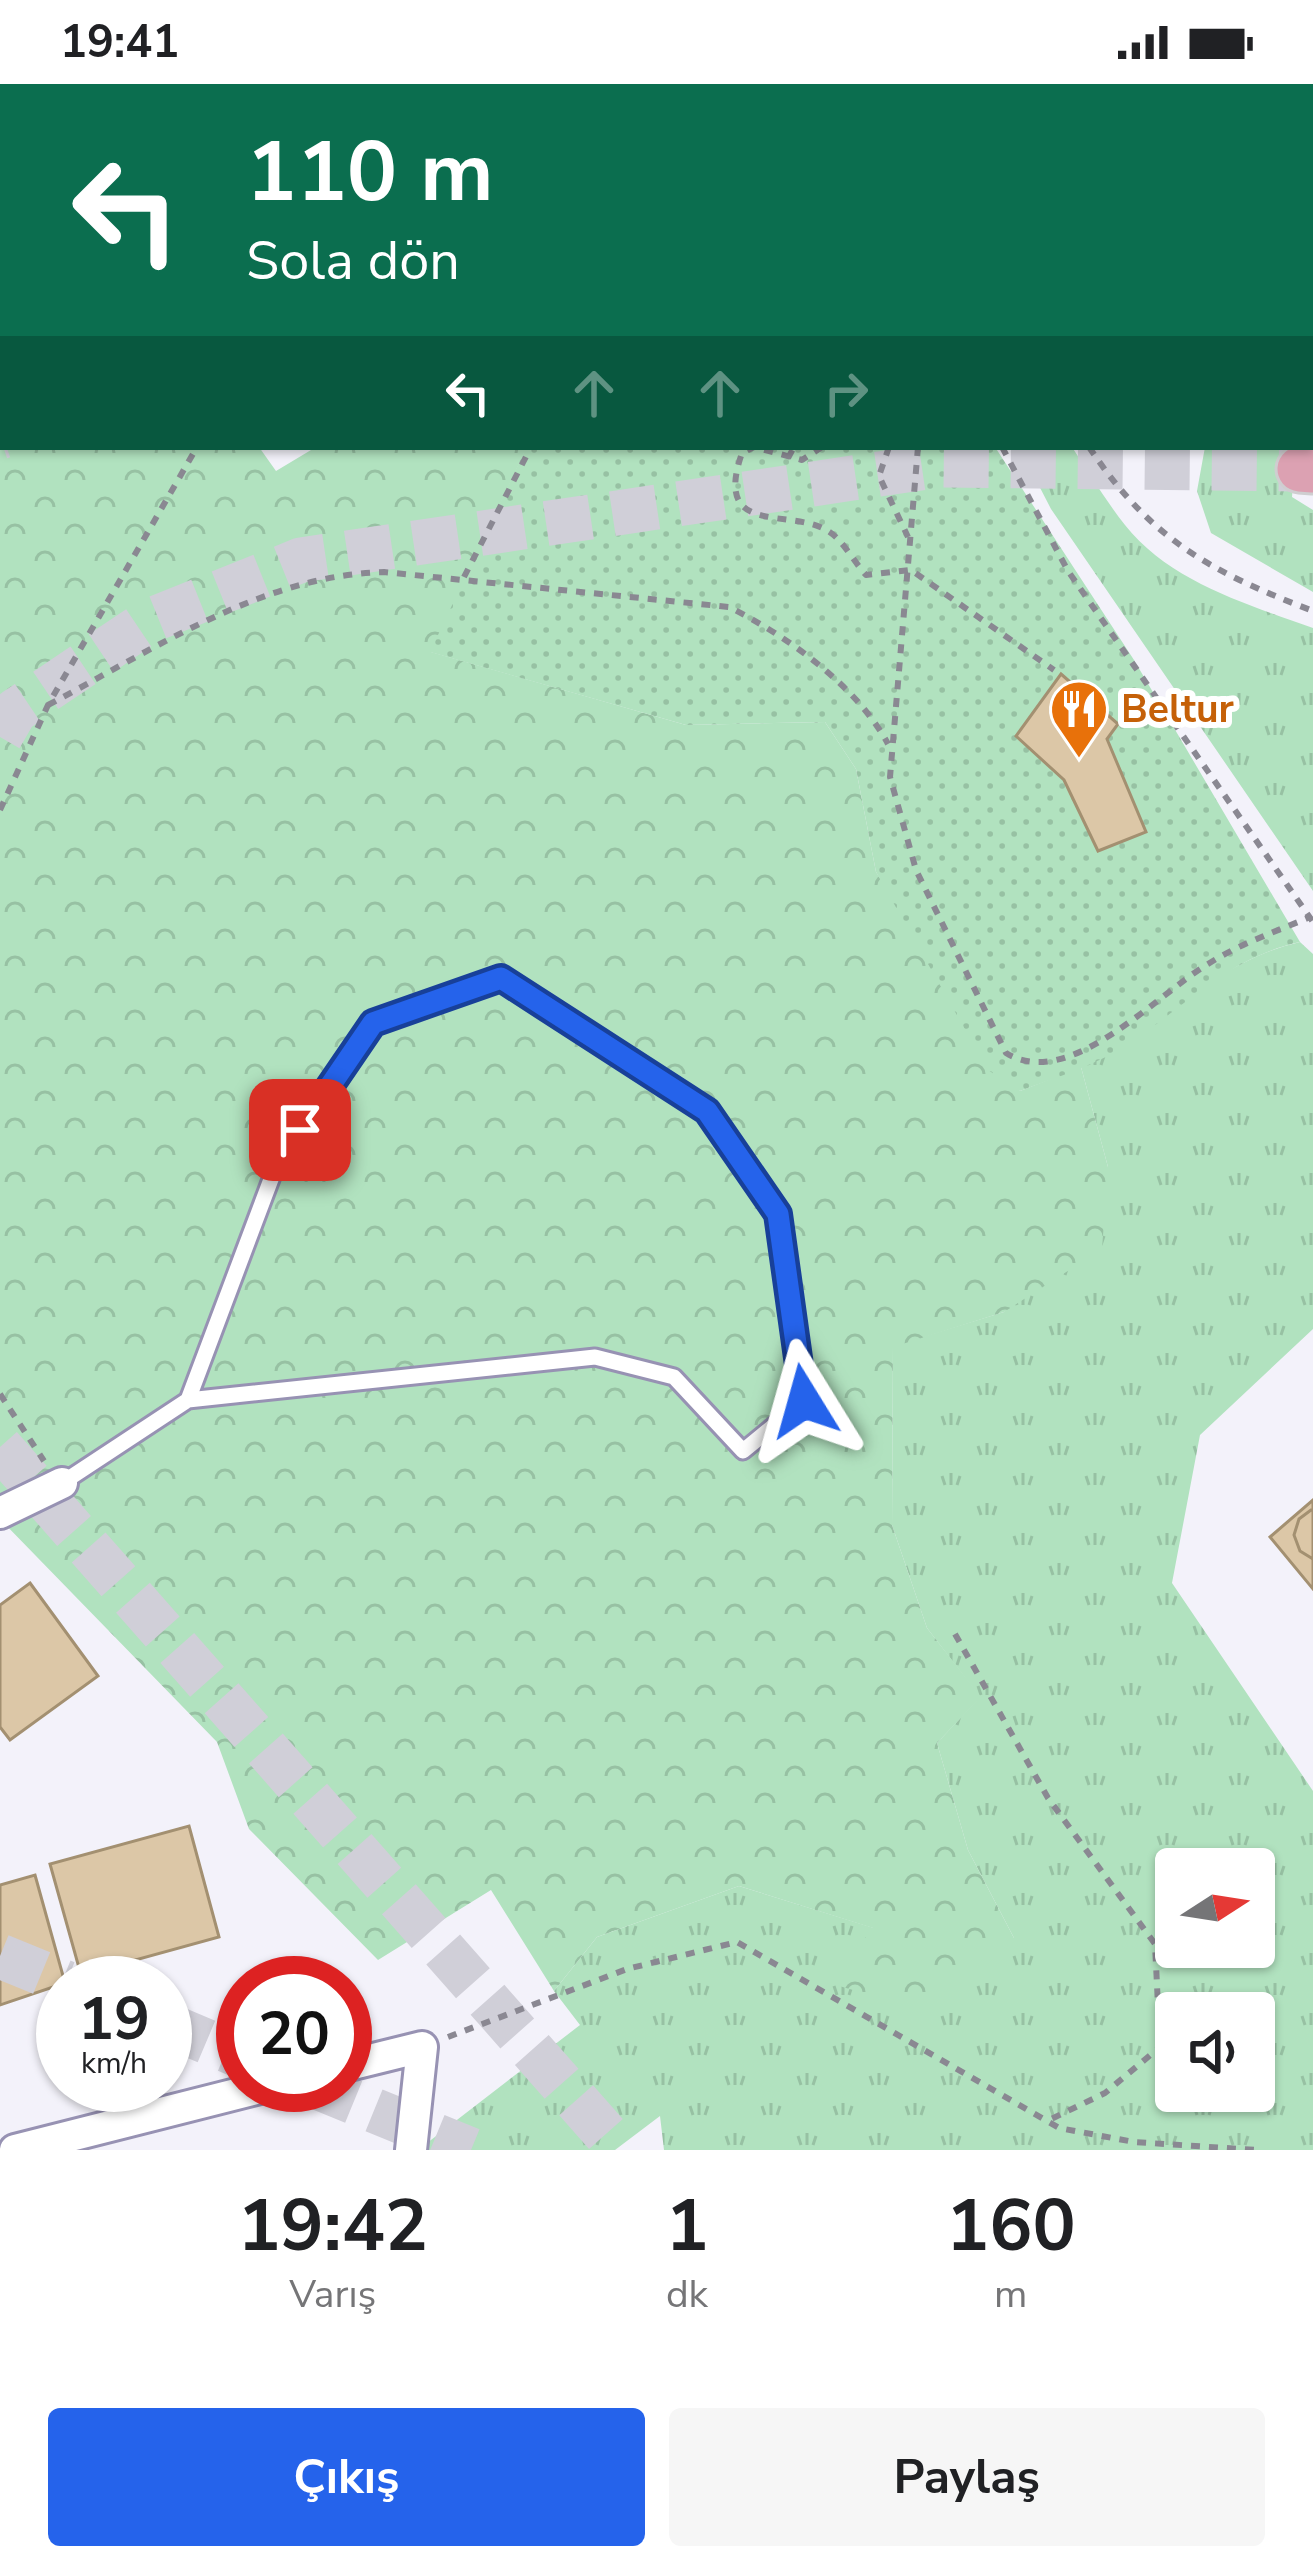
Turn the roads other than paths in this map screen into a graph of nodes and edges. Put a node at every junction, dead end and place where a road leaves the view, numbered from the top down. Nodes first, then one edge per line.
1 (188, 1400) junction
2 (62, 1483) joint
3 (0, 1514) edge
4 (372, 2059) edge
5 (216, 2099) edge
6 (15, 2150) edge
7 (411, 2150) edge

1 - 1 lane
1 - 2 lane
2 - 3 street
4 - 7 street
5 - 6 street

